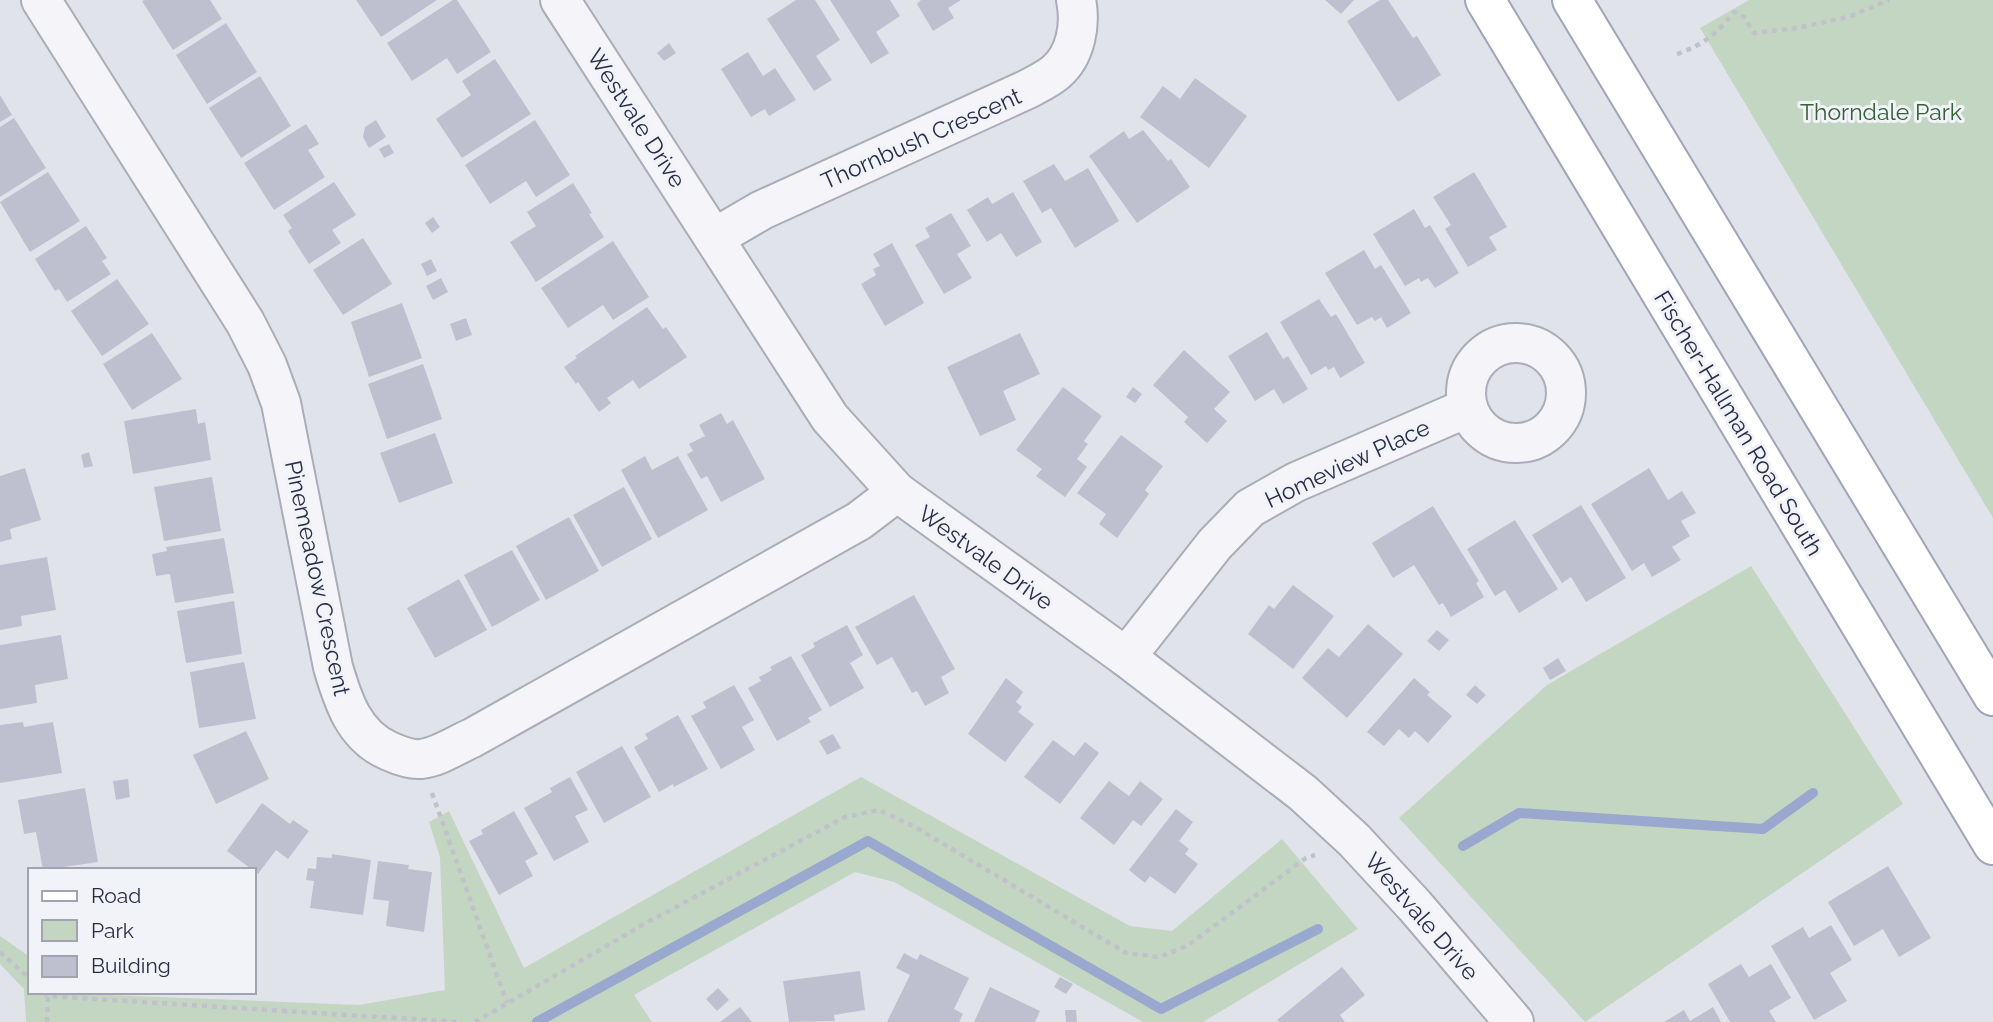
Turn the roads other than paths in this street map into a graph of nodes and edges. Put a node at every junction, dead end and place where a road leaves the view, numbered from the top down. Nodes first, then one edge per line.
1 (41, 0) edge
2 (561, 0) edge
3 (1076, 0) edge
4 (1485, 0) edge
5 (1572, 0) edge
6 (714, 238) junction
7 (1467, 408) dead end
8 (897, 492) junction
9 (1126, 657) junction
10 (1993, 696) edge
11 (1993, 845) edge
12 (1514, 1022) edge

1 - 8 street, Pinemeadow Crescent
2 - 6 street, Westvale Drive
3 - 6 street, Thornbush Crescent
4 - 11 main road, Fischer-Hallman Road South
5 - 10 main road
6 - 8 street, Westvale Drive
7 - 9 street, Homeview Place
8 - 9 street, Westvale Drive
9 - 12 street, Westvale Drive

